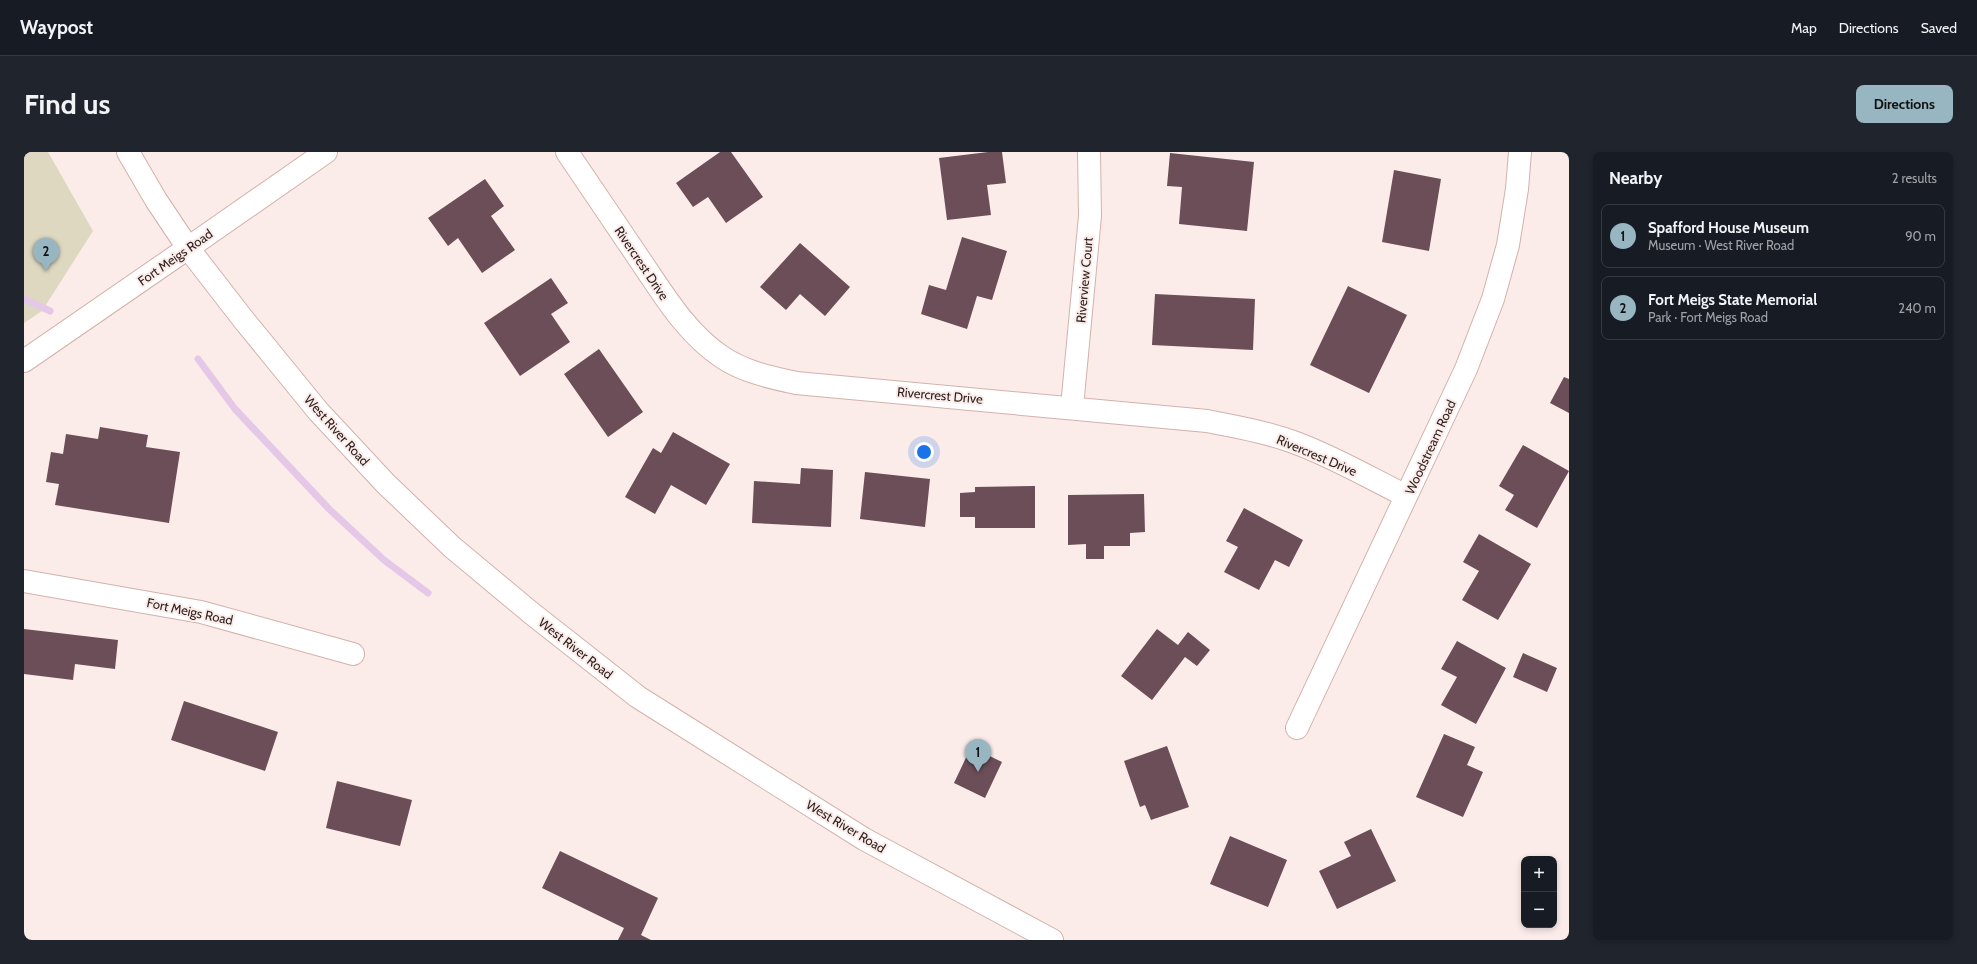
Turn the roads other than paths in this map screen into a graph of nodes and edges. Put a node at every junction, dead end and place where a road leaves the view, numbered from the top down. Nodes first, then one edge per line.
1 (128, 152) edge
2 (326, 152) edge
3 (567, 152) edge
4 (1089, 152) edge
5 (1520, 152) edge
6 (188, 248) junction
7 (24, 361) edge
8 (1072, 407) junction
9 (1406, 496) junction
10 (24, 581) edge
11 (353, 654) dead end
12 (1297, 728) dead end
13 (1052, 940) edge

1 - 6 street, West River Road
2 - 6 street, Fort Meigs Road
3 - 8 street, Rivercrest Drive
4 - 8 street, Riverview Court
5 - 9 street, Woodstream Road
6 - 7 street, Fort Meigs Road
6 - 13 street, West River Road
8 - 9 street, Rivercrest Drive
9 - 12 street, Woodstream Road
10 - 11 street, Fort Meigs Road

